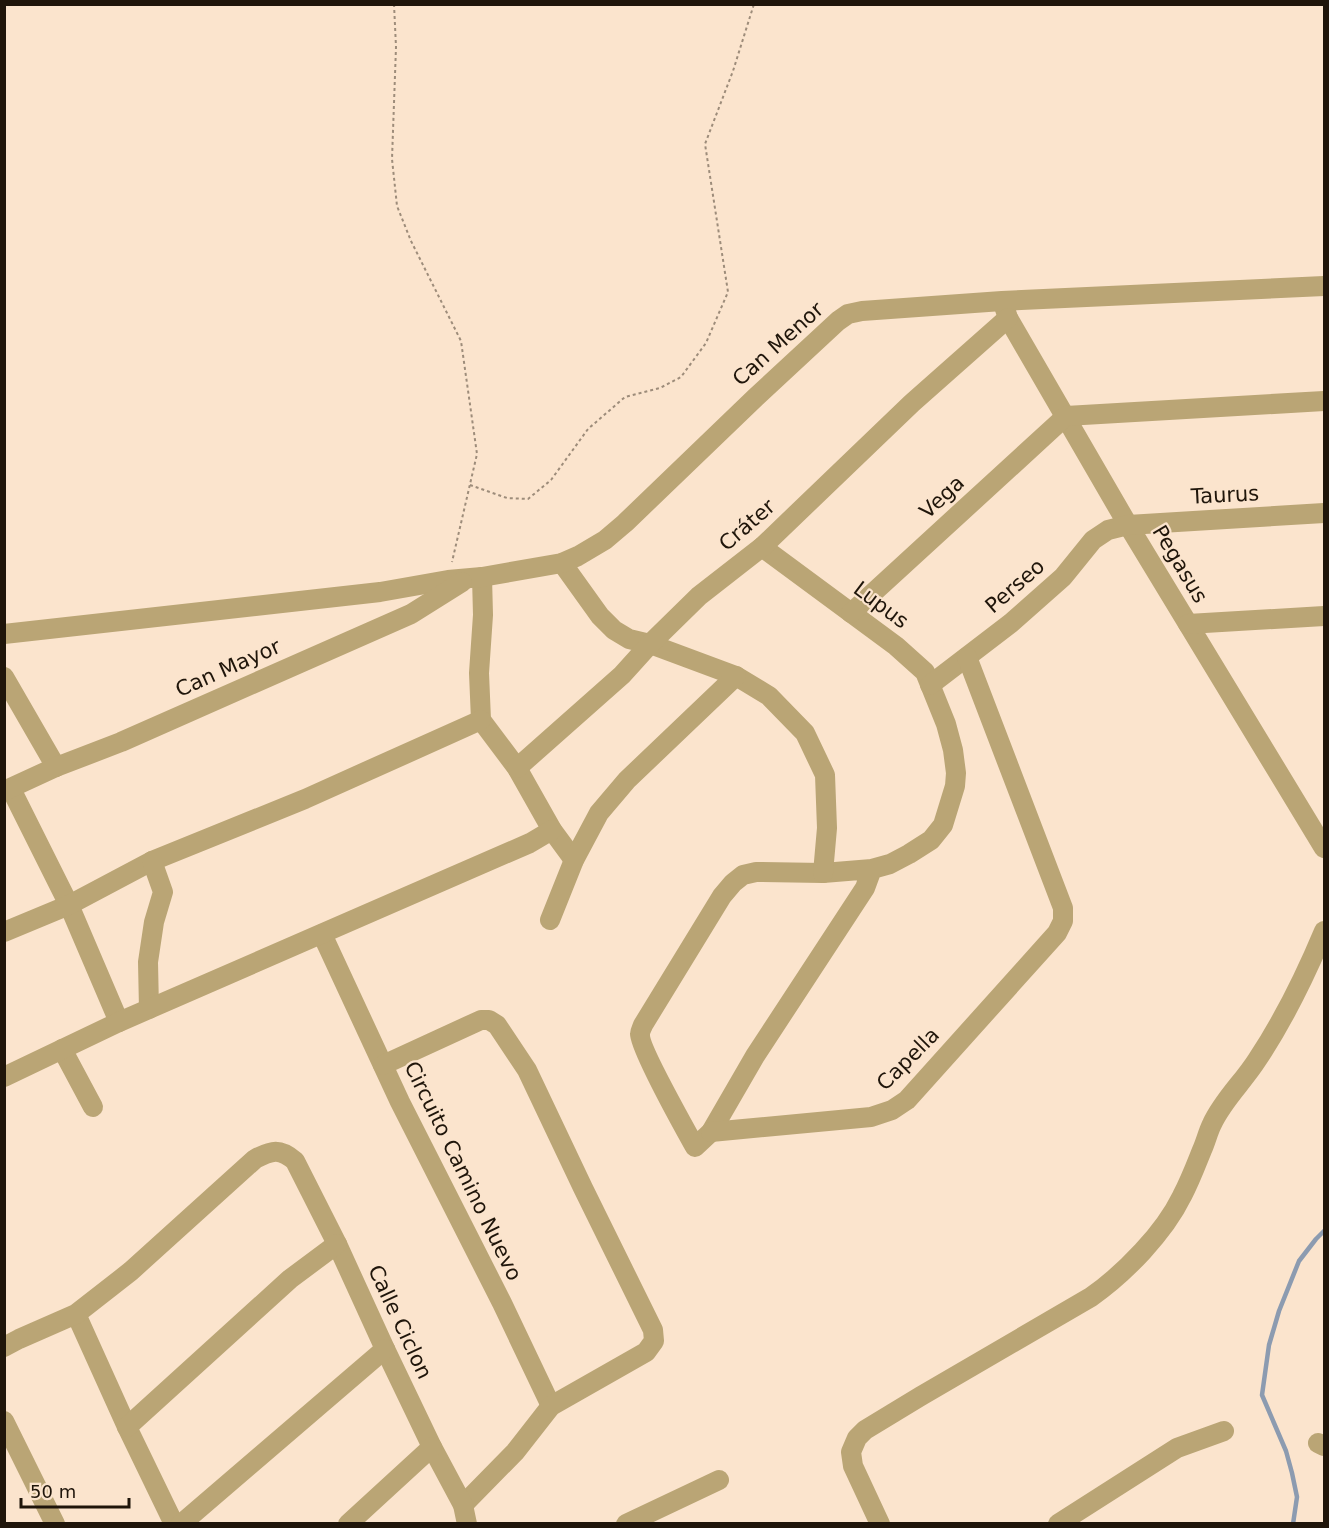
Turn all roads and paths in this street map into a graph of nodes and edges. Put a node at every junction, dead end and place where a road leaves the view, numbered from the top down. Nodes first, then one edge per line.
1 (394, 4) edge
2 (754, 4) edge
3 (1324, 286) edge
4 (1005, 309) junction
5 (1324, 401) edge
6 (1065, 416) junction
7 (470, 485) junction
8 (1324, 513) edge
9 (1128, 525) junction
10 (762, 547) junction
11 (562, 563) junction
12 (466, 578) junction
13 (851, 613) junction
14 (1324, 616) edge
15 (1188, 624) junction
16 (4, 634) edge
17 (650, 644) junction
18 (967, 657) junction
19 (736, 676) junction
20 (4, 677) edge
21 (930, 685) junction
22 (481, 720) junction
23 (56, 768) junction
24 (516, 768) junction
25 (8, 790) edge
26 (552, 830) junction
27 (1324, 848) edge
28 (574, 860) junction
29 (152, 861) junction
30 (872, 869) junction
31 (823, 873) junction
32 (69, 905) junction
33 (550, 920) dead end
34 (1324, 931) edge
35 (4, 932) edge
36 (322, 934) junction
37 (149, 1009) junction
38 (119, 1022) junction
39 (62, 1049) junction
40 (383, 1065) junction
41 (4, 1077) edge
42 (93, 1107) dead end
43 (711, 1131) junction
44 (337, 1244) junction
45 (76, 1314) junction
46 (4, 1347) edge
47 (385, 1349) junction
48 (550, 1406) junction
49 (4, 1421) edge
50 (127, 1427) junction
51 (1224, 1431) dead end
52 (432, 1447) junction
53 (719, 1480) dead end
54 (465, 1514) edge
55 (55, 1524) edge
56 (174, 1524) edge
57 (181, 1524) edge
58 (348, 1524) edge
59 (626, 1524) edge
60 (880, 1524) edge
61 (1058, 1524) edge

1 - 7 path
2 - 7 path
3 - 4 street, Can Menor
4 - 6 street, Pegasus
4 - 10 street, Cráter
4 - 11 street, Can Menor
5 - 6 street
6 - 9 street, Pegasus
6 - 13 street, Vega
7 - 12 path
8 - 9 street, Taurus
9 - 15 street, Pegasus
9 - 18 street, Perseo
10 - 13 street, Lupus
10 - 17 street, Cráter
11 - 12 street, Can Menor
11 - 17 street
12 - 16 street, Can Menor
12 - 22 street
12 - 23 street, Can Mayor
13 - 21 street, Lupus
14 - 15 street
15 - 27 street, Pegasus
17 - 19 street
17 - 24 street, Cráter
18 - 21 street, Perseo
18 - 43 street, Capella
19 - 28 street
19 - 31 street
20 - 23 street
21 - 30 street, Lupus
22 - 24 street
22 - 29 street
23 - 25 street, Can Mayor
24 - 26 street
25 - 32 street
26 - 28 street
26 - 36 street
28 - 33 street
29 - 32 street
29 - 37 street
30 - 31 street, Lupus
30 - 43 street
31 - 43 street, Lupus
32 - 35 street
32 - 38 street
34 - 60 street
36 - 37 street
36 - 40 street
37 - 38 street
38 - 39 street
39 - 41 street
39 - 42 street
40 - 48 street, Circuito Camino Nuevo
40 - 48 street, Circuito Camino Nuevo
44 - 45 street, Calle Ciclon
44 - 47 street, Calle Ciclon
44 - 50 street
45 - 46 street
45 - 50 street
47 - 52 street, Calle Ciclon
47 - 57 street
48 - 54 street
49 - 55 street
50 - 56 street
51 - 61 street
52 - 54 street, Calle Ciclon
52 - 58 street
53 - 59 street

